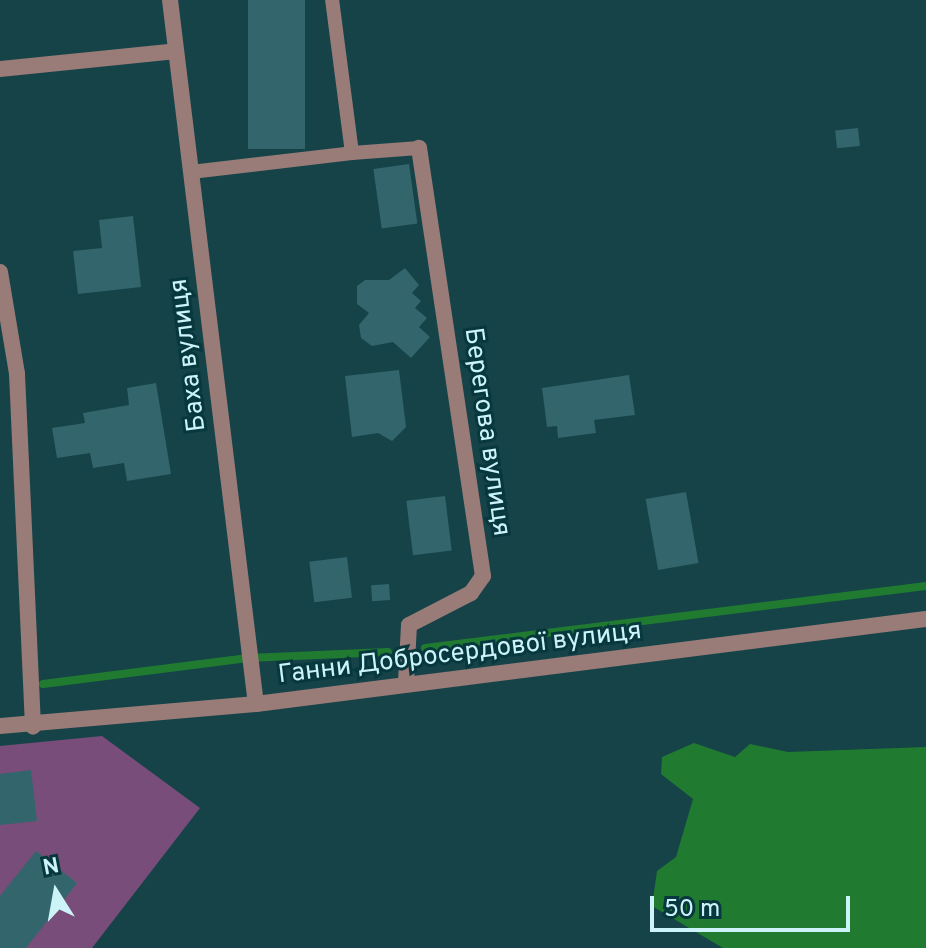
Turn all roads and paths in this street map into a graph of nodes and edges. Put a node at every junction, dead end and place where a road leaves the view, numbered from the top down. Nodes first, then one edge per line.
1 (170, 0) edge
2 (332, 0) edge
3 (176, 51) junction
4 (0, 69) edge
5 (419, 148) joint
6 (352, 153) junction
7 (191, 172) junction
8 (0, 272) edge
9 (926, 619) edge
10 (406, 682) junction
11 (256, 704) junction
12 (0, 726) edge
13 (33, 727) junction

1 - 3 street, Баха вулиця
2 - 6 lane
3 - 4 street
3 - 7 street, Баха вулиця
5 - 6 lane
5 - 10 street, Берегова вулиця
6 - 7 lane
7 - 11 street, Баха вулиця
8 - 13 street
9 - 10 street, Ганни Добросердової вулиця
10 - 11 street, Ганни Добросердової вулиця
11 - 13 street, Ганни Добросердової вулиця
12 - 13 street, Ганни Добросердової вулиця

